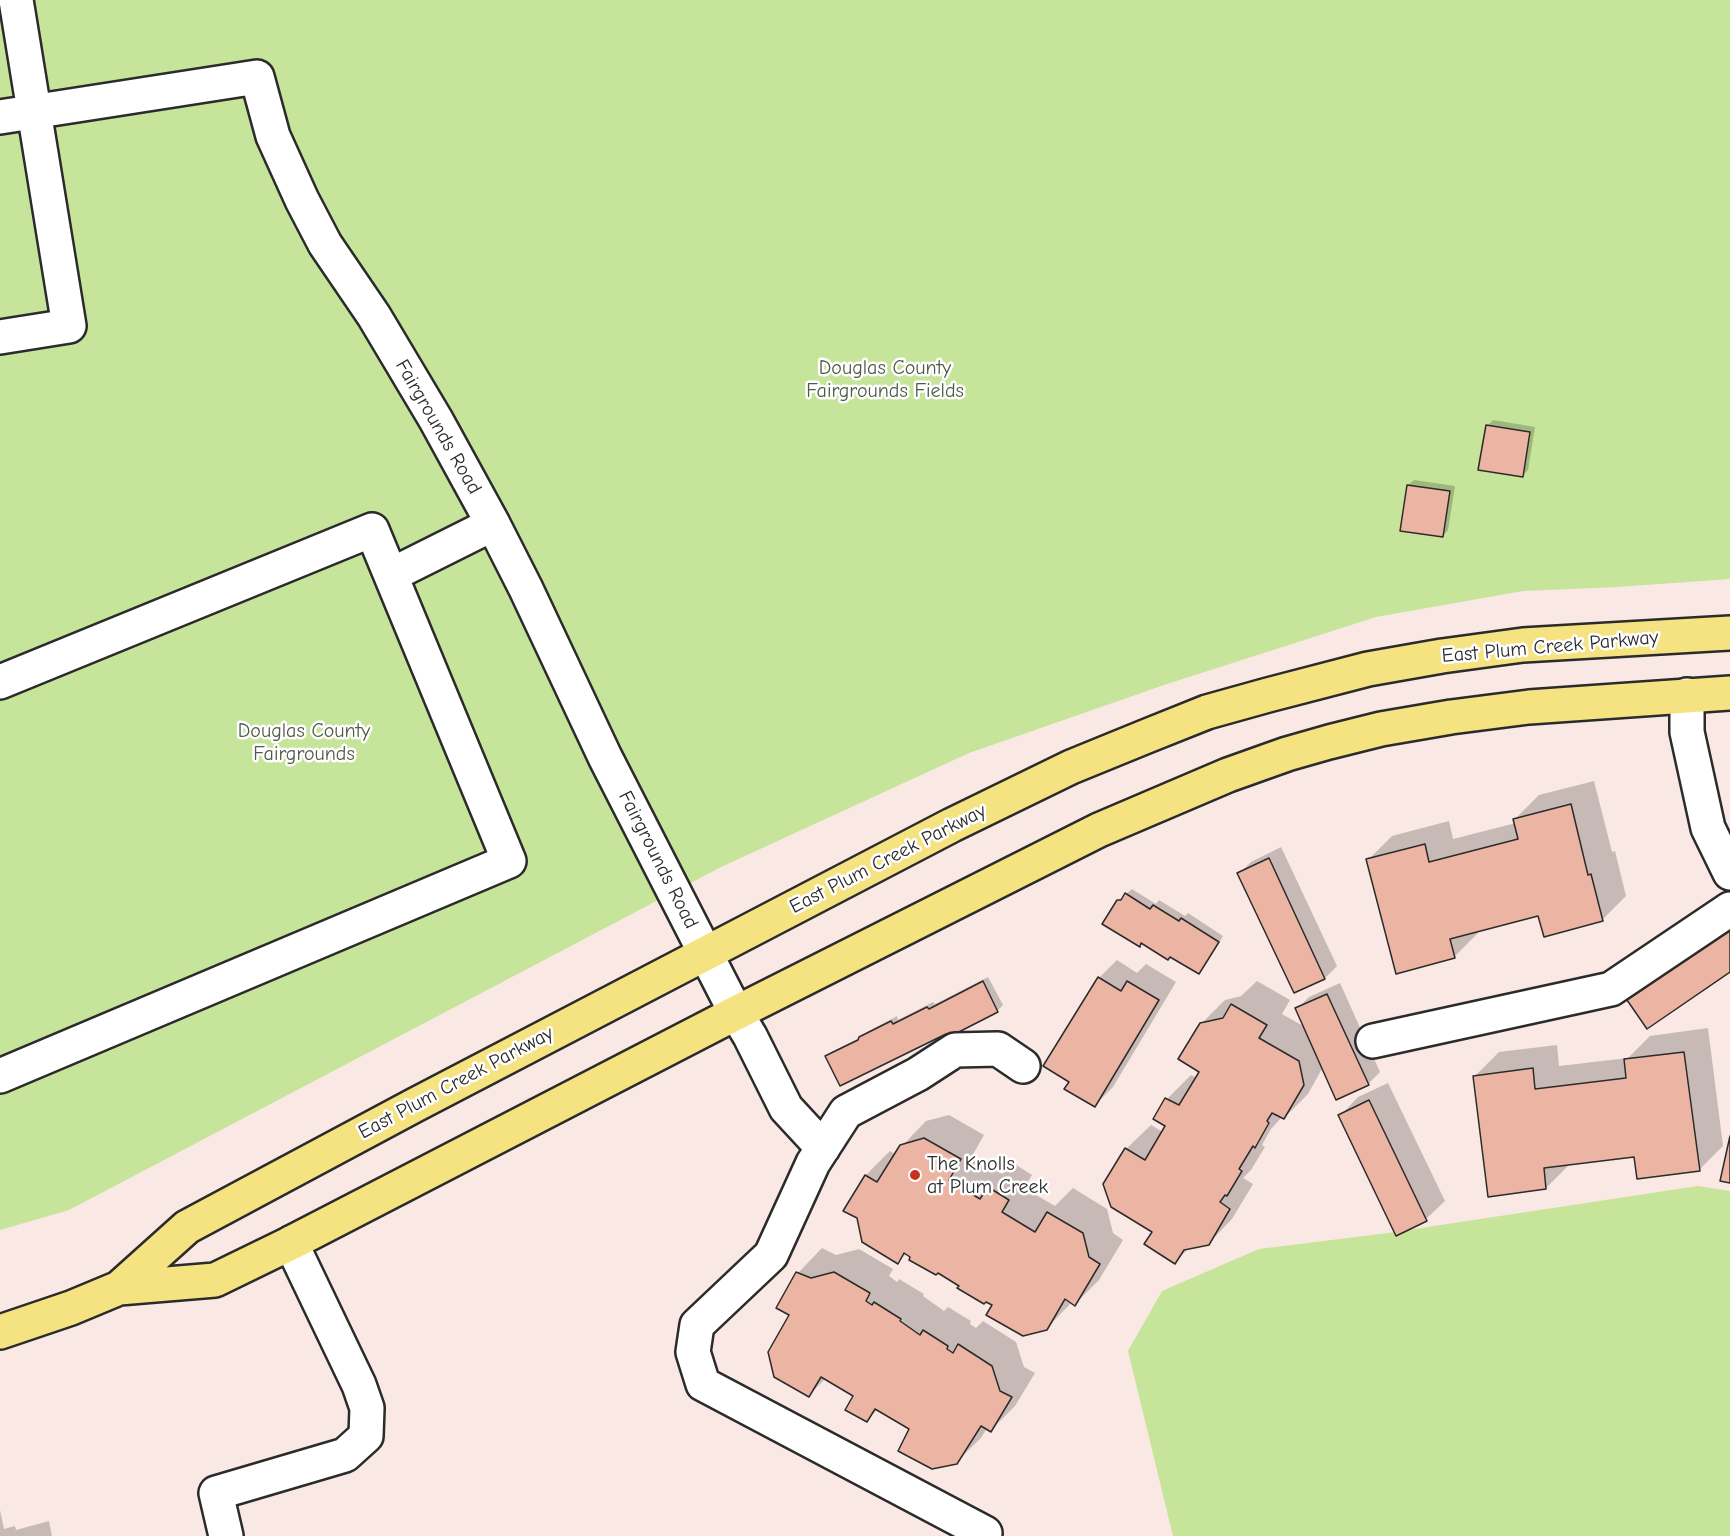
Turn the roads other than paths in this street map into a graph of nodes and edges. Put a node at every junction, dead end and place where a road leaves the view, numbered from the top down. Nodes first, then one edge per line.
1 (16, 0) edge
2 (34, 111) junction
3 (0, 117) edge
4 (0, 336) edge
5 (493, 524) junction
6 (391, 576) junction
7 (1730, 633) edge
8 (0, 682) edge
9 (1730, 693) edge
10 (1687, 695) junction
11 (1730, 873) edge
12 (1730, 909) edge
13 (706, 953) junction
14 (736, 1013) junction
15 (1373, 1041) dead end
16 (1023, 1066) dead end
17 (0, 1076) edge
18 (823, 1148) junction
19 (291, 1243) junction
20 (119, 1288) junction
21 (0, 1332) edge
22 (986, 1533) dead end
23 (226, 1536) edge

1 - 2 street
2 - 3 street, Fairgrounds Road
2 - 4 street
2 - 5 street, Fairgrounds Road
5 - 6 street
5 - 13 street, Fairgrounds Road
6 - 8 street
6 - 17 street
7 - 13 main road, East Plum Creek Parkway
9 - 10 main road, East Plum Creek Parkway
10 - 11 street
10 - 14 main road, East Plum Creek Parkway
12 - 15 street
13 - 14 street, Fairgrounds Road
13 - 20 main road, East Plum Creek Parkway
14 - 18 street, Fairgrounds Road
14 - 19 main road, East Plum Creek Parkway
16 - 18 street
18 - 22 street
19 - 20 main road, East Plum Creek Parkway
19 - 23 street
20 - 21 main road, East Plum Creek Parkway

